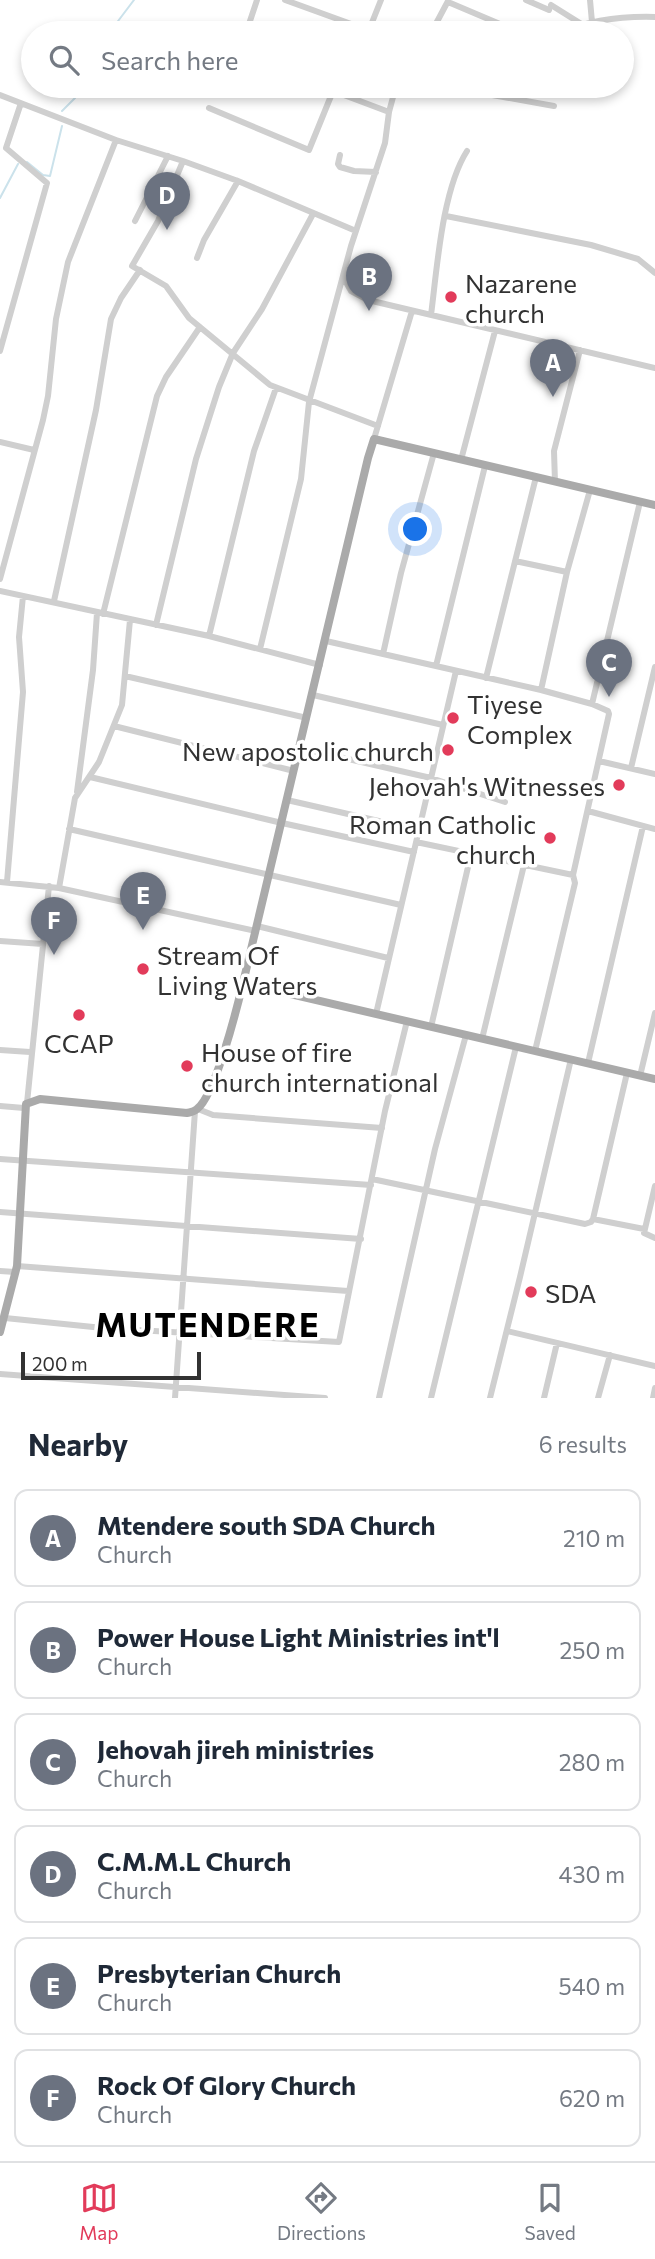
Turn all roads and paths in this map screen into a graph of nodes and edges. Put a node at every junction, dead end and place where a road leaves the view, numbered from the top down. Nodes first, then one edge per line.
1 (257, 0) edge
2 (285, 0) edge
3 (381, 0) edge
4 (526, 0) edge
5 (590, 0) edge
6 (448, 1) edge
7 (655, 17) edge
8 (250, 21) edge
9 (343, 21) edge
10 (376, 21) edge
11 (437, 21) edge
12 (494, 21) edge
13 (575, 21) edge
14 (592, 21) edge
15 (597, 21) edge
16 (0, 95) edge
17 (330, 98) edge
18 (352, 98) edge
19 (393, 98) edge
20 (509, 98) edge
21 (21, 103) junction
22 (554, 106) dead end
23 (209, 108) dead end
24 (389, 112) junction
25 (116, 140) junction
26 (467, 151) dead end
27 (340, 155) dead end
28 (168, 156) junction
29 (183, 161) junction
30 (376, 172) junction
31 (238, 181) junction
32 (313, 214) junction
33 (446, 216) junction
34 (135, 221) dead end
35 (356, 231) junction
36 (197, 258) dead end
37 (140, 270) junction
38 (655, 273) edge
39 (343, 275) junction
40 (412, 311) junction
41 (431, 315) junction
42 (200, 327) junction
43 (495, 331) junction
44 (580, 350) junction
45 (0, 351) edge
46 (233, 353) junction
47 (655, 368) edge
48 (276, 388) junction
49 (309, 402) junction
50 (378, 426) junction
51 (374, 439) junction
52 (0, 442) edge
53 (34, 450) junction
54 (434, 453) junction
55 (461, 460) junction
56 (485, 466) junction
57 (536, 477) junction
58 (555, 482) junction
59 (590, 490) junction
60 (640, 502) junction
61 (655, 505) edge
62 (515, 561) junction
63 (567, 572) junction
64 (0, 579) edge
65 (0, 591) edge
66 (23, 596) junction
67 (54, 601) junction
68 (100, 614) junction
69 (130, 620) junction
70 (156, 625) junction
71 (209, 636) junction
72 (326, 641) junction
73 (260, 649) junction
74 (383, 654) junction
75 (320, 664) junction
76 (436, 666) junction
77 (655, 667) edge
78 (456, 671) junction
79 (125, 676) junction
80 (486, 678) junction
81 (541, 690) junction
82 (313, 695) junction
83 (592, 704) junction
84 (307, 718) junction
85 (443, 725) junction
86 (114, 726) junction
87 (300, 748) junction
88 (599, 761) junction
89 (631, 768) junction
90 (294, 771) junction
91 (655, 774) edge
92 (90, 777) junction
93 (430, 778) junction
94 (76, 795) junction
95 (287, 800) junction
96 (505, 802) dead end
97 (588, 811) junction
98 (282, 823) junction
99 (643, 826) junction
100 (69, 829) junction
101 (655, 829) edge
102 (418, 830) junction
103 (416, 842) junction
104 (414, 852) junction
105 (471, 854) junction
106 (524, 865) junction
107 (270, 874) junction
108 (573, 875) junction
109 (4, 882) edge
110 (49, 886) junction
111 (59, 888) junction
112 (401, 905) junction
113 (256, 928) junction
114 (0, 941) edge
115 (43, 944) junction
116 (388, 958) junction
117 (243, 983) junction
118 (655, 1013) edge
119 (376, 1014) junction
120 (407, 1021) junction
121 (431, 1027) junction
122 (466, 1035) junction
123 (482, 1039) junction
124 (516, 1047) junction
125 (0, 1050) edge
126 (535, 1051) junction
127 (30, 1052) junction
128 (571, 1059) junction
129 (588, 1063) junction
130 (627, 1073) junction
131 (640, 1076) junction
132 (655, 1079) edge
133 (25, 1105) junction
134 (0, 1106) edge
135 (196, 1110) junction
136 (382, 1128) junction
137 (0, 1159) edge
138 (22, 1161) junction
139 (189, 1173) junction
140 (371, 1182) junction
141 (655, 1186) edge
142 (428, 1189) junction
143 (479, 1201) junction
144 (0, 1212) edge
145 (19, 1213) junction
146 (535, 1214) junction
147 (593, 1219) junction
148 (185, 1226) junction
149 (644, 1228) junction
150 (655, 1238) edge
151 (360, 1239) junction
152 (16, 1269) junction
153 (0, 1271) edge
154 (182, 1280) junction
155 (348, 1291) junction
156 (5, 1318) junction
157 (507, 1331) junction
158 (0, 1332) edge
159 (178, 1333) junction
160 (557, 1343) junction
161 (610, 1355) junction
162 (655, 1366) edge
163 (0, 1374) edge
164 (176, 1387) junction
165 (655, 1388) edge
166 (175, 1398) edge
167 (325, 1398) edge
168 (379, 1398) edge
169 (431, 1398) edge
170 (490, 1398) edge
171 (544, 1398) edge
172 (598, 1398) edge
173 (653, 1398) edge

1 - 8 street
2 - 9 street
3 - 10 street
4 - 13 street
5 - 14 street
6 - 11 street
6 - 12 street
7 - 15 street
16 - 21 street
17 - 23 street
18 - 24 street
19 - 24 street
20 - 22 street
21 - 25 street
21 - 45 street
24 - 30 street
25 - 28 street
25 - 53 street
26 - 33 street
27 - 30 street
28 - 29 street
28 - 34 street
29 - 31 street
29 - 37 street
30 - 35 street
31 - 32 street
31 - 36 street
32 - 35 street
32 - 46 street
33 - 38 street
33 - 41 street
35 - 39 street
37 - 42 street
37 - 67 street
39 - 40 street
39 - 49 street
40 - 41 street
40 - 50 street
41 - 43 street
42 - 46 street
42 - 68 street
43 - 44 street
43 - 55 street
44 - 47 street
44 - 58 street
46 - 48 street
46 - 70 street
48 - 49 street
48 - 71 street
49 - 50 street
49 - 73 street
50 - 51 street
51 - 54 main road
51 - 72 main road
52 - 53 street
53 - 64 street
54 - 55 main road
54 - 74 street
55 - 56 main road
56 - 57 main road
56 - 76 street
57 - 58 main road
57 - 62 street
58 - 59 main road
59 - 60 main road
59 - 63 street
60 - 61 main road
60 - 83 street
62 - 63 street
62 - 80 street
63 - 81 street
65 - 66 street
66 - 67 street
66 - 109 street
67 - 68 street
68 - 69 street
68 - 94 street
69 - 70 street
69 - 79 street
70 - 71 street
71 - 73 street
72 - 74 street
72 - 75 main road
73 - 75 street
74 - 76 street
75 - 82 main road
76 - 78 street
77 - 89 street
78 - 80 street
78 - 85 street
79 - 84 street
79 - 86 street
80 - 81 street
81 - 83 street
82 - 84 main road
82 - 85 street
83 - 88 street
84 - 87 main road
85 - 93 street
86 - 90 street
86 - 92 street
87 - 90 main road
87 - 93 street
88 - 89 street
88 - 97 street
89 - 91 street
90 - 95 main road
92 - 94 street
92 - 98 street
93 - 96 street
93 - 102 street
94 - 100 street
95 - 98 main road
95 - 102 street
97 - 99 street
97 - 108 street
98 - 104 street
98 - 107 main road
99 - 101 street
99 - 129 street
100 - 107 street
100 - 111 street
102 - 103 street
103 - 104 street
103 - 105 street
104 - 112 street
105 - 106 street
105 - 121 street
106 - 108 street
106 - 123 street
107 - 112 street
107 - 113 main road
108 - 126 street
109 - 110 street
110 - 111 street
110 - 115 street
111 - 113 street
112 - 116 street
113 - 116 street
113 - 117 main road
114 - 115 street
115 - 127 street
116 - 119 street
117 - 119 main road
117 - 135 main road
118 - 131 street
119 - 120 main road
120 - 121 main road
120 - 136 street
121 - 122 main road
122 - 123 main road
122 - 142 street
123 - 124 main road
124 - 126 main road
124 - 143 street
125 - 127 street
126 - 128 main road
127 - 133 street
128 - 129 main road
128 - 146 street
129 - 130 main road
130 - 131 main road
130 - 147 street
131 - 132 main road
133 - 134 street
133 - 135 main road
133 - 138 main road
135 - 136 street
135 - 139 street
136 - 140 street
137 - 138 street
138 - 139 street
138 - 145 main road
139 - 140 street
139 - 148 street
140 - 142 street
140 - 151 street
141 - 149 street
142 - 143 street
142 - 168 street
143 - 146 street
143 - 169 street
144 - 145 street
145 - 148 street
145 - 152 main road
146 - 147 street
146 - 157 street
147 - 149 street
148 - 151 street
148 - 154 street
149 - 150 street
151 - 155 street
152 - 153 street
152 - 154 street
152 - 156 main road
154 - 155 street
154 - 159 street
155 - 159 street
156 - 158 main road
156 - 159 street
157 - 160 street
157 - 170 street
159 - 164 street
160 - 161 street
160 - 171 street
161 - 162 street
161 - 172 street
163 - 164 street
164 - 166 street
164 - 167 street
165 - 173 street

